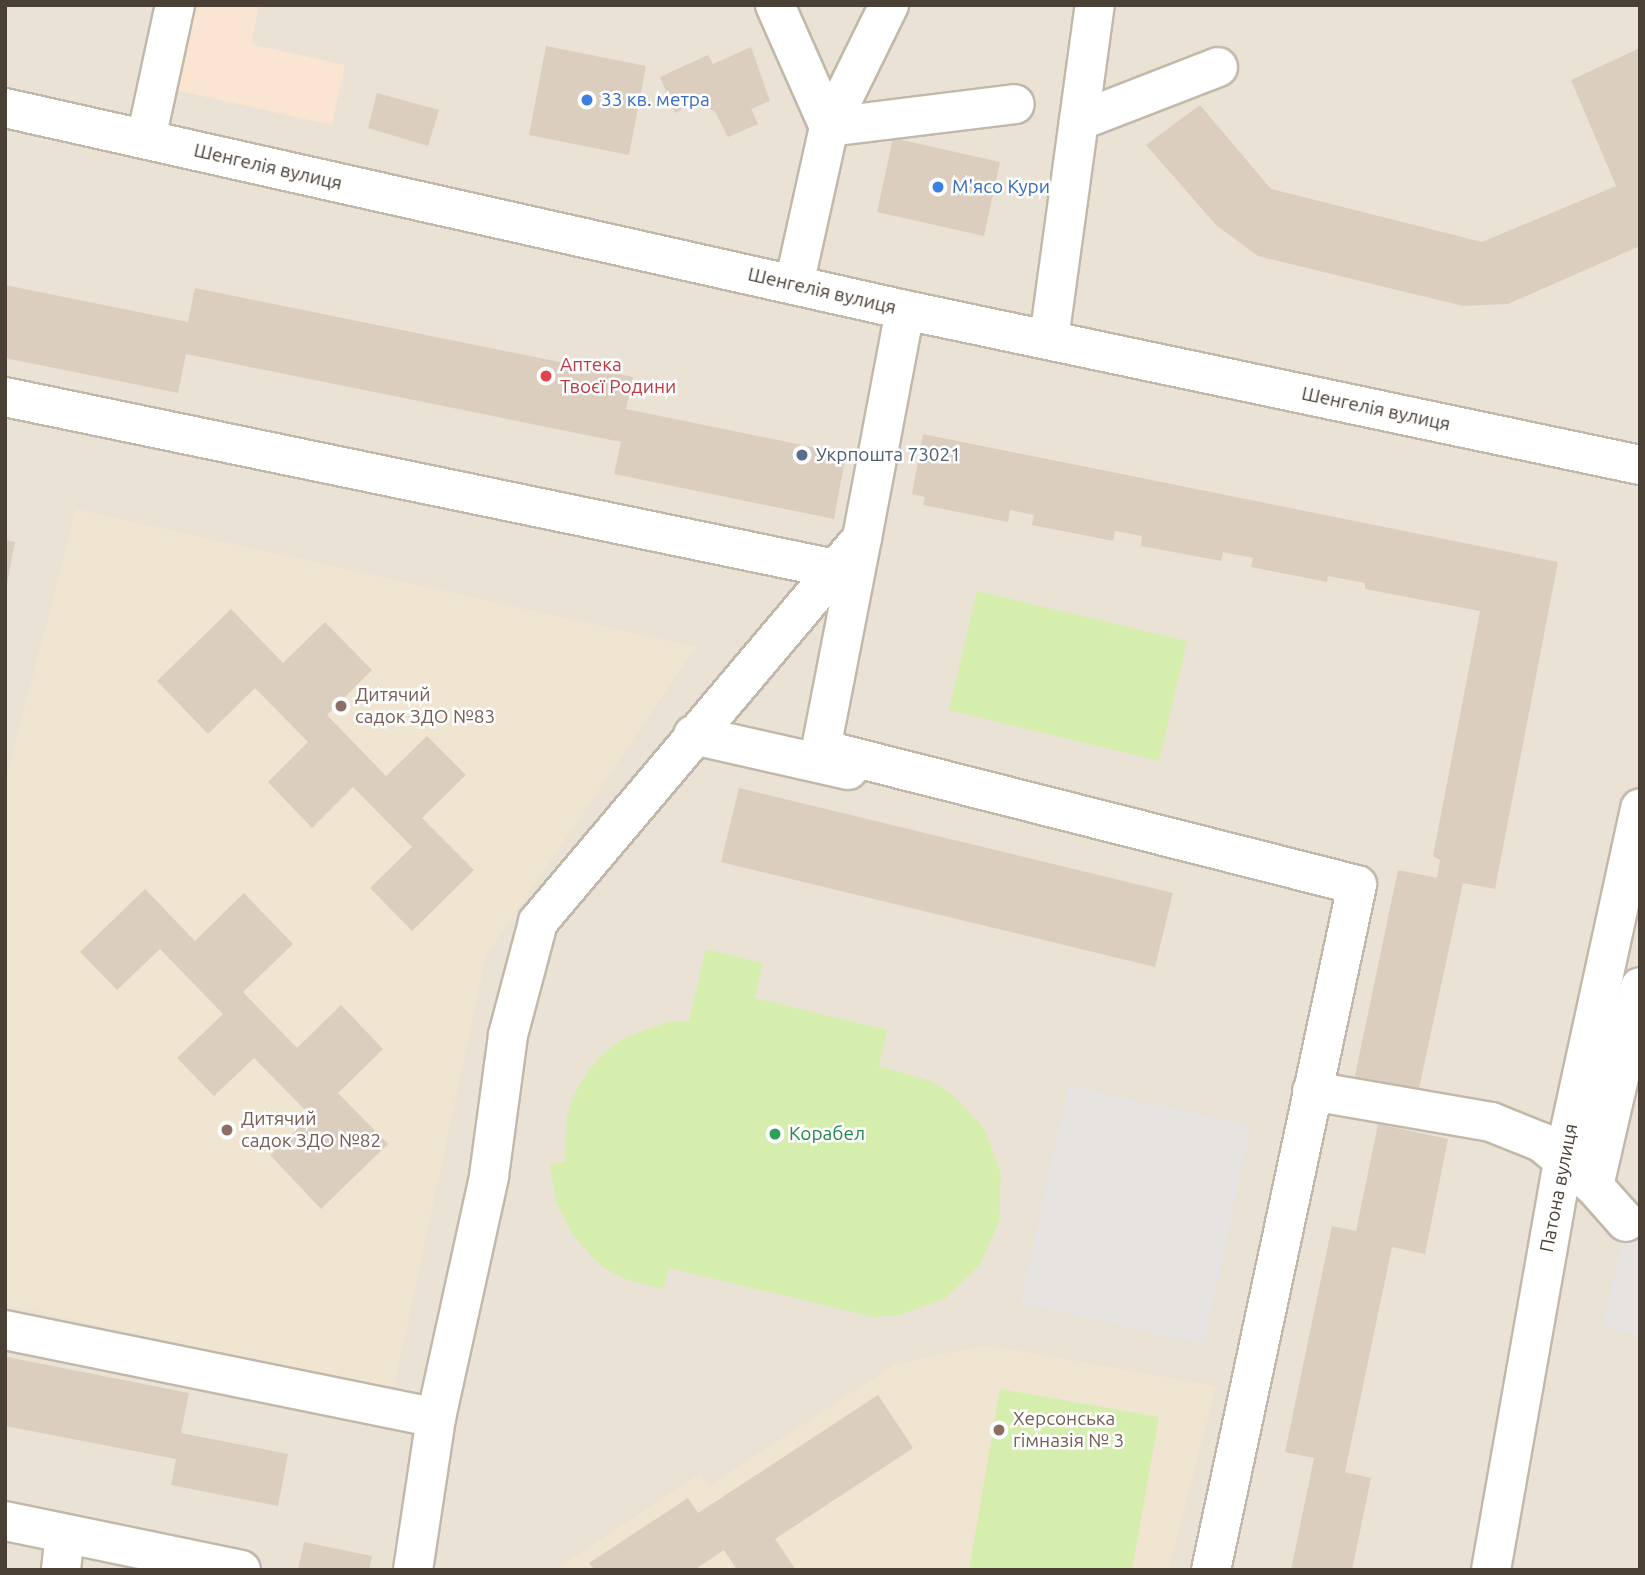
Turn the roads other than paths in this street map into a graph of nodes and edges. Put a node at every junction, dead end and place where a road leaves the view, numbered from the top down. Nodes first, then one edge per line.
1 (175, 5) edge
2 (775, 5) edge
3 (889, 5) edge
4 (1095, 5) edge
5 (1218, 67) dead end
6 (1015, 104) dead end
7 (5, 108) edge
8 (1079, 121) junction
9 (829, 127) junction
10 (146, 139) junction
11 (794, 285) junction
12 (905, 310) junction
13 (1049, 339) junction
14 (5, 397) edge
15 (1640, 465) edge
16 (862, 538) junction
17 (835, 569) junction
18 (693, 735) junction
19 (1640, 808) edge
20 (1357, 885) junction
21 (1640, 987) edge
22 (1312, 1091) junction
23 (1563, 1162) junction
24 (1594, 1186) junction
25 (1626, 1222) dead end
26 (5, 1330) edge
27 (436, 1418) junction
28 (5, 1521) edge
29 (63, 1552) edge
30 (240, 1570) edge
31 (413, 1570) edge
32 (1211, 1570) edge
33 (1491, 1570) edge

1 - 10 street
2 - 9 street
3 - 9 street
4 - 8 street
5 - 8 street
6 - 9 street
7 - 10 street, Шенгелія вулиця
8 - 13 street
9 - 11 street
10 - 11 street, Шенгелія вулиця
11 - 12 street, Шенгелія вулиця
12 - 13 street, Шенгелія вулиця
12 - 16 street
13 - 15 street, Шенгелія вулиця
14 - 17 street
16 - 17 street
16 - 20 street
17 - 18 street
18 - 20 street
18 - 27 street
19 - 23 street, Патона вулиця
20 - 22 street
21 - 24 street
22 - 23 street
22 - 32 street
23 - 24 street
23 - 33 street, Патона вулиця
24 - 25 street
26 - 27 street
27 - 31 street
28 - 29 street
29 - 30 street

